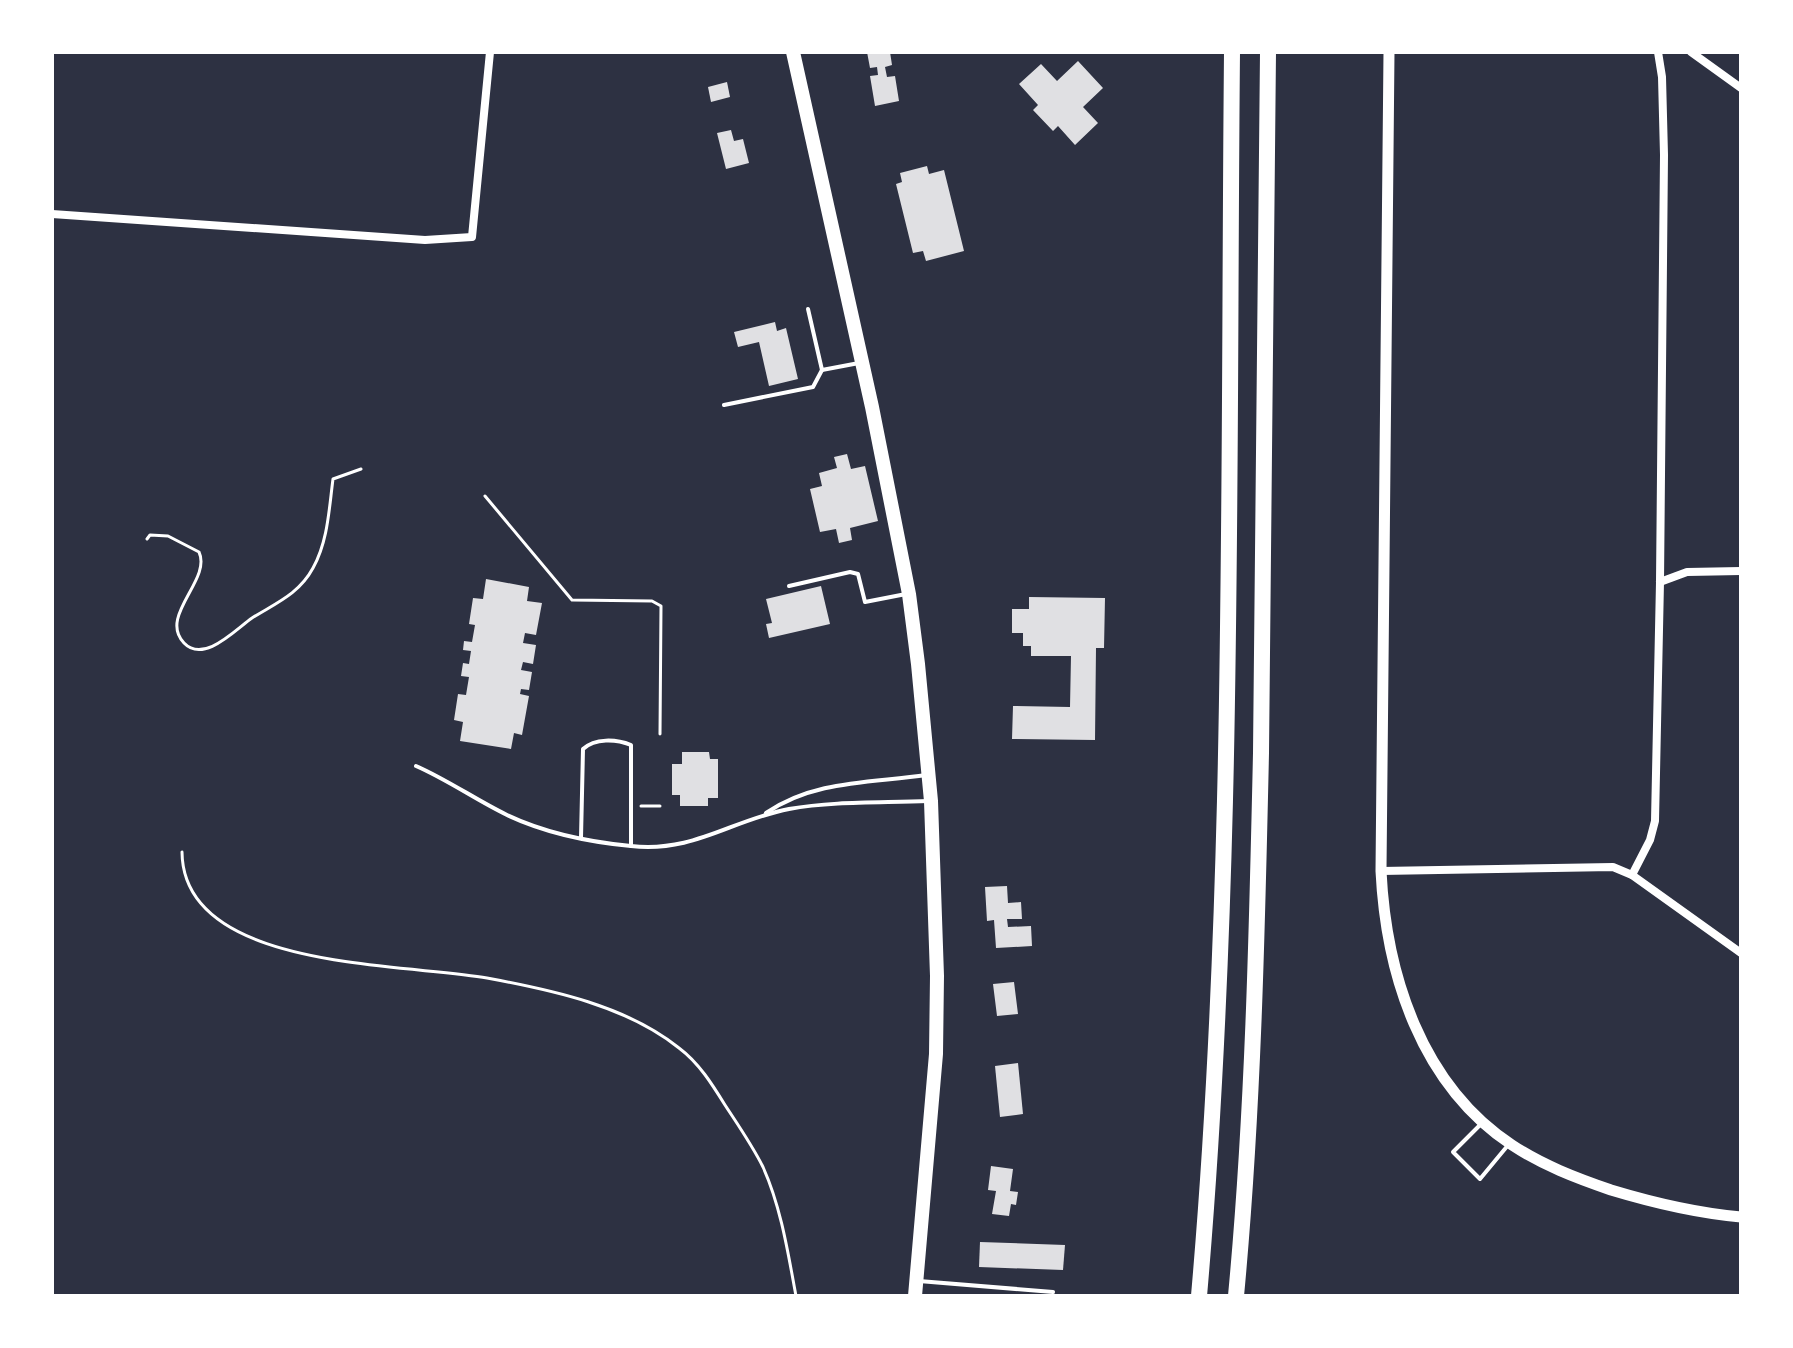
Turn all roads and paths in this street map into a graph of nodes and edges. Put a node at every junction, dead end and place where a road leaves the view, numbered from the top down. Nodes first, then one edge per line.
1 (490, 52) edge
2 (793, 52) edge
3 (1232, 52) edge
4 (1268, 52) edge
5 (1389, 52) edge
6 (1658, 52) edge
7 (1691, 52) edge
8 (1741, 88) edge
9 (52, 214) edge
10 (808, 309) dead end
11 (862, 362) junction
12 (822, 370) junction
13 (724, 405) dead end
14 (361, 469) dead end
15 (485, 496) dead end
16 (147, 539) dead end
17 (1741, 571) edge
18 (1660, 582) junction
19 (789, 586) dead end
20 (909, 594) junction
21 (660, 734) dead end
22 (416, 766) dead end
23 (929, 774) junction
24 (931, 801) junction
25 (641, 806) dead end
26 (660, 806) dead end
27 (760, 816) junction
28 (581, 838) junction
29 (631, 846) junction
30 (182, 852) dead end
31 (1381, 871) junction
32 (1632, 875) junction
33 (1741, 953) edge
34 (1483, 1122) junction
35 (1509, 1144) junction
36 (1741, 1217) edge
37 (916, 1288) edge
38 (1053, 1292) dead end
39 (796, 1296) edge
40 (1199, 1296) edge
41 (1236, 1296) edge

1 - 9 street
2 - 11 main road
3 - 40 highway
4 - 41 highway
5 - 31 street
6 - 18 street
7 - 8 street
10 - 12 lane
11 - 12 lane
11 - 20 main road
12 - 13 lane
14 - 16 path
15 - 21 path
17 - 18 street
18 - 32 street
19 - 20 lane
20 - 23 main road
22 - 28 lane
23 - 24 main road
23 - 27 lane
24 - 27 lane
24 - 37 main road
25 - 26 path
27 - 29 lane
28 - 29 lane
28 - 29 lane
30 - 39 path
31 - 32 street
31 - 34 street
32 - 33 street
34 - 35 street
34 - 35 lane
35 - 36 street
37 - 38 lane

